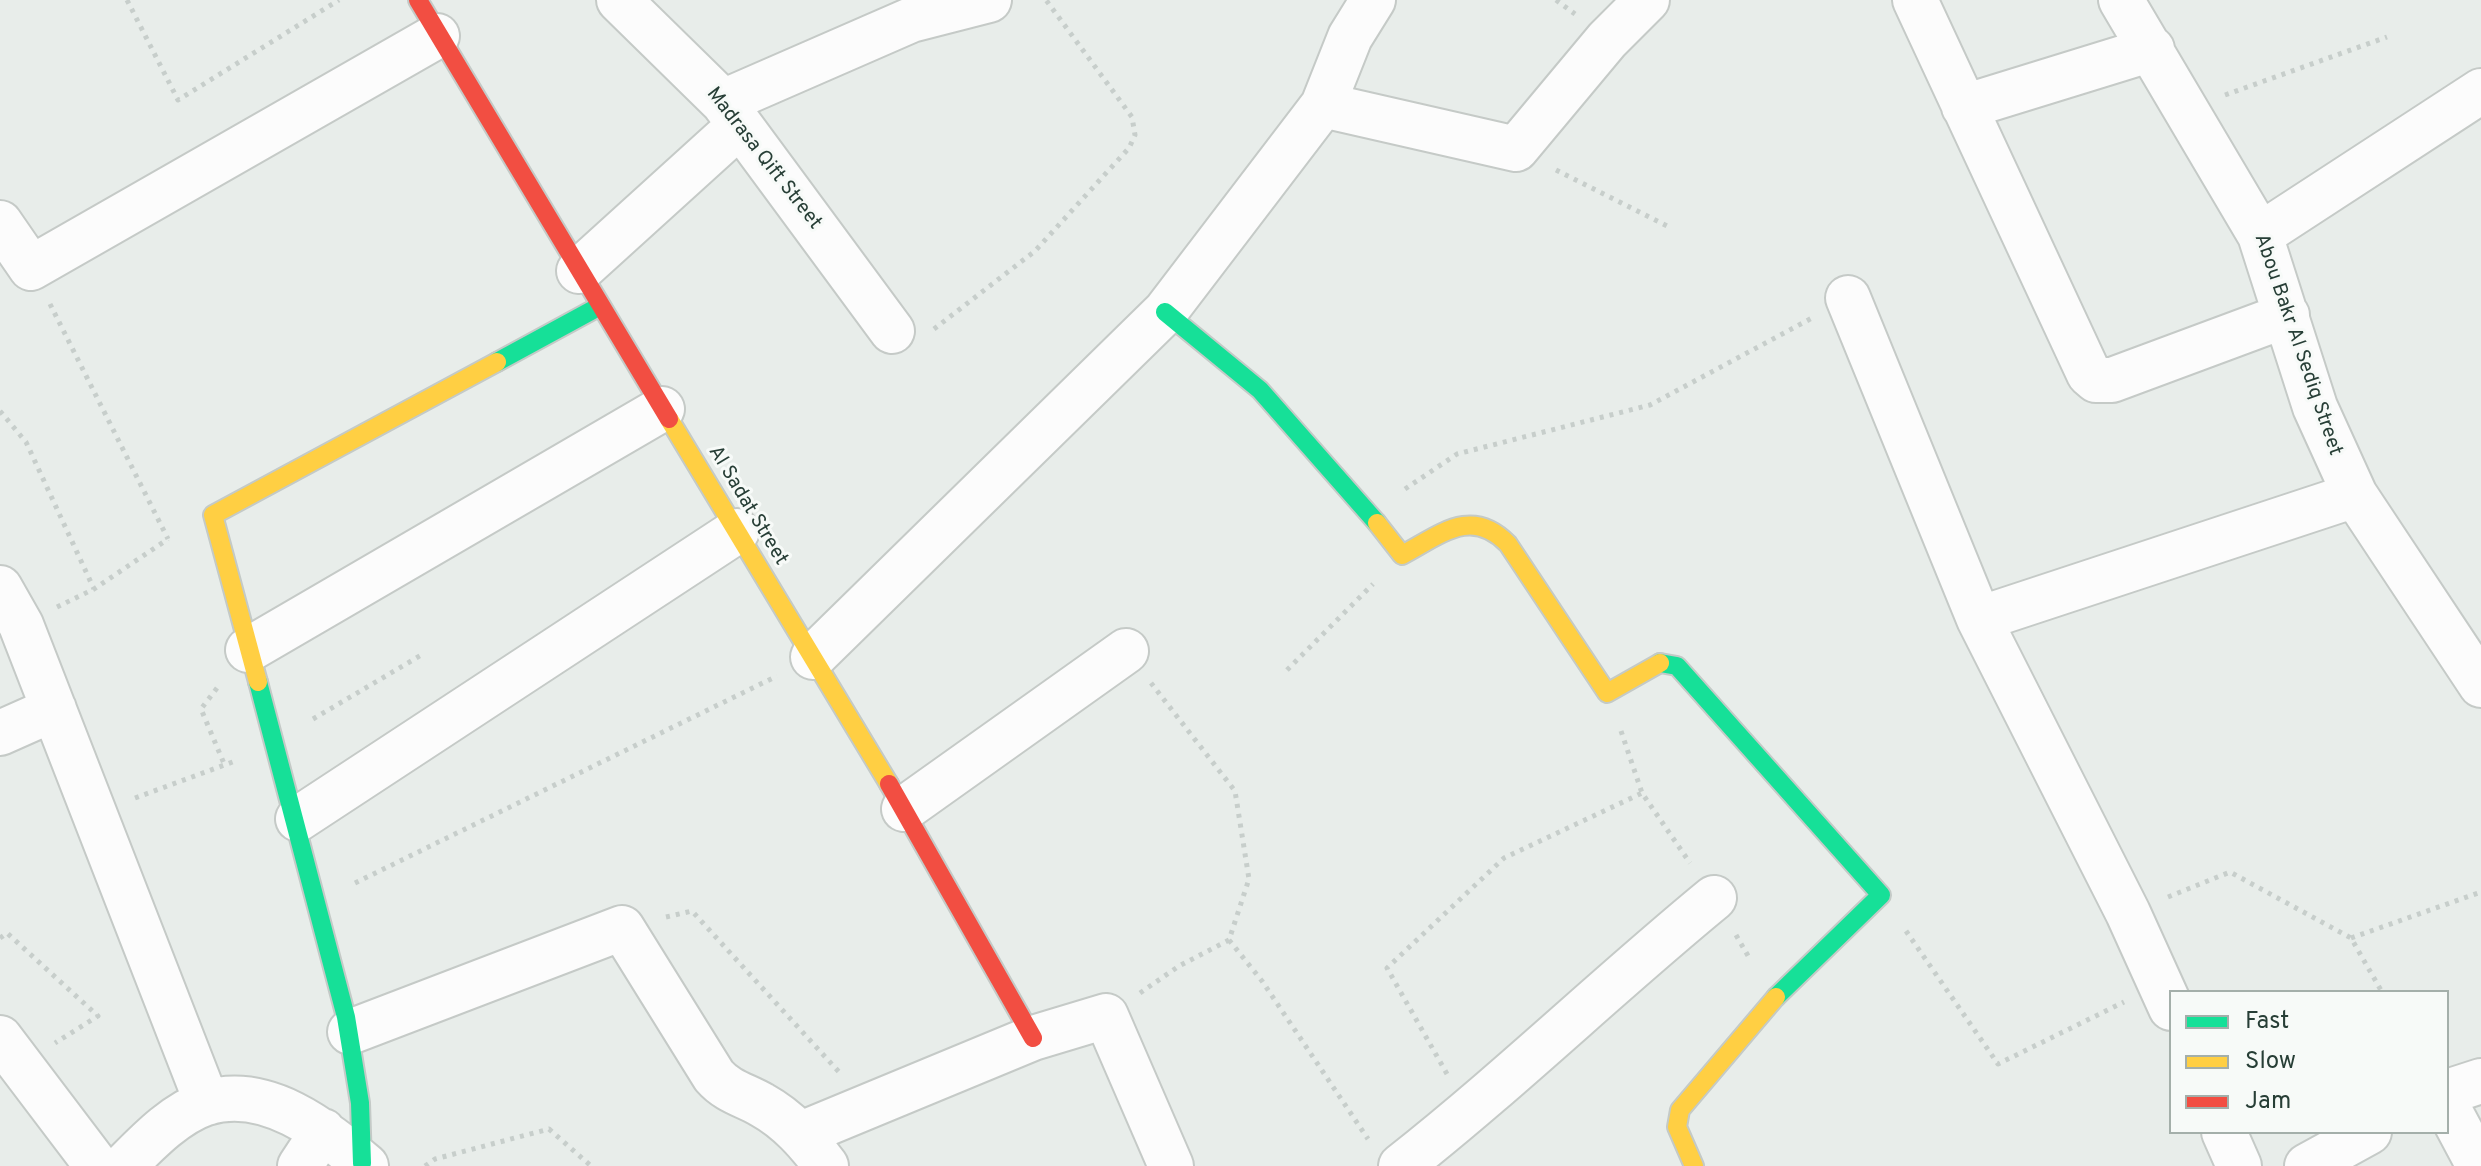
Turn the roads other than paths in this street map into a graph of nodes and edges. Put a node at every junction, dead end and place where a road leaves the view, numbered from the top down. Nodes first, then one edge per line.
1 (619, 0) edge
2 (989, 0) edge
3 (1373, 0) edge
4 (1647, 0) edge
5 (1915, 0) edge
6 (2121, 0) edge
7 (906, 10) edge
8 (428, 18) edge
9 (2152, 49) junction
10 (2481, 91) edge
11 (1323, 105) junction
12 (1964, 107) junction
13 (732, 114) junction
14 (0, 223) edge
15 (2260, 235) junction
16 (590, 288) junction
17 (1848, 298) road end
18 (1165, 312) junction
19 (2287, 315) junction
20 (892, 331) road end
21 (662, 409) junction
22 (2355, 495) junction
23 (737, 531) junction
24 (0, 588) edge
25 (1979, 619) junction
26 (248, 650) junction
27 (1126, 651) road end
28 (813, 657) junction
29 (2481, 685) edge
30 (54, 709) junction
31 (0, 733) edge
32 (904, 809) junction
33 (298, 819) junction
34 (1714, 898) road end
35 (2166, 996) edge
36 (350, 1032) junction
37 (0, 1038) edge
38 (1033, 1038) junction
39 (2481, 1081) edge
40 (2449, 1091) edge
41 (207, 1103) junction
42 (2449, 1110) edge
43 (2225, 1134) edge
44 (2365, 1134) edge
45 (312, 1149) edge
46 (813, 1150) edge
47 (1389, 1159) edge
48 (364, 1164) edge
49 (97, 1166) edge
50 (124, 1166) edge
51 (1171, 1166) edge
52 (1694, 1166) edge
53 (2239, 1166) edge
54 (2307, 1166) edge
55 (2479, 1166) edge

1 - 13 street, Madrasa Qift Street
2 - 7 street
3 - 11 street
4 - 11 street
5 - 12 street
6 - 9 street, Abou Bakr Al Sediq Street
7 - 13 street
8 - 14 street
8 - 16 street, Al Sadat Street
9 - 12 street
9 - 15 street, Abou Bakr Al Sediq Street
10 - 15 street
11 - 18 street
12 - 19 street
13 - 16 street
13 - 20 street, Madrasa Qift Street
15 - 19 street, Abou Bakr Al Sediq Street
16 - 21 street, Al Sadat Street
16 - 26 street
17 - 25 street
18 - 28 street
18 - 52 street
19 - 22 street, Abou Bakr Al Sediq Street
21 - 23 street, Al Sadat Street
21 - 26 street
22 - 25 street
22 - 29 street, Abou Bakr Al Sediq Street
23 - 28 street, Al Sadat Street
23 - 33 street
24 - 30 street
25 - 35 street
26 - 33 street
27 - 32 street
28 - 32 street, Al Sadat Street
30 - 31 street
30 - 41 street
32 - 38 street, Al Sadat Street
33 - 36 street
34 - 47 street
36 - 46 street
36 - 48 street
37 - 49 street
38 - 46 street
38 - 51 street
39 - 40 street
41 - 45 street
41 - 50 street
42 - 55 street
43 - 53 street
44 - 54 street
45 - 48 street

